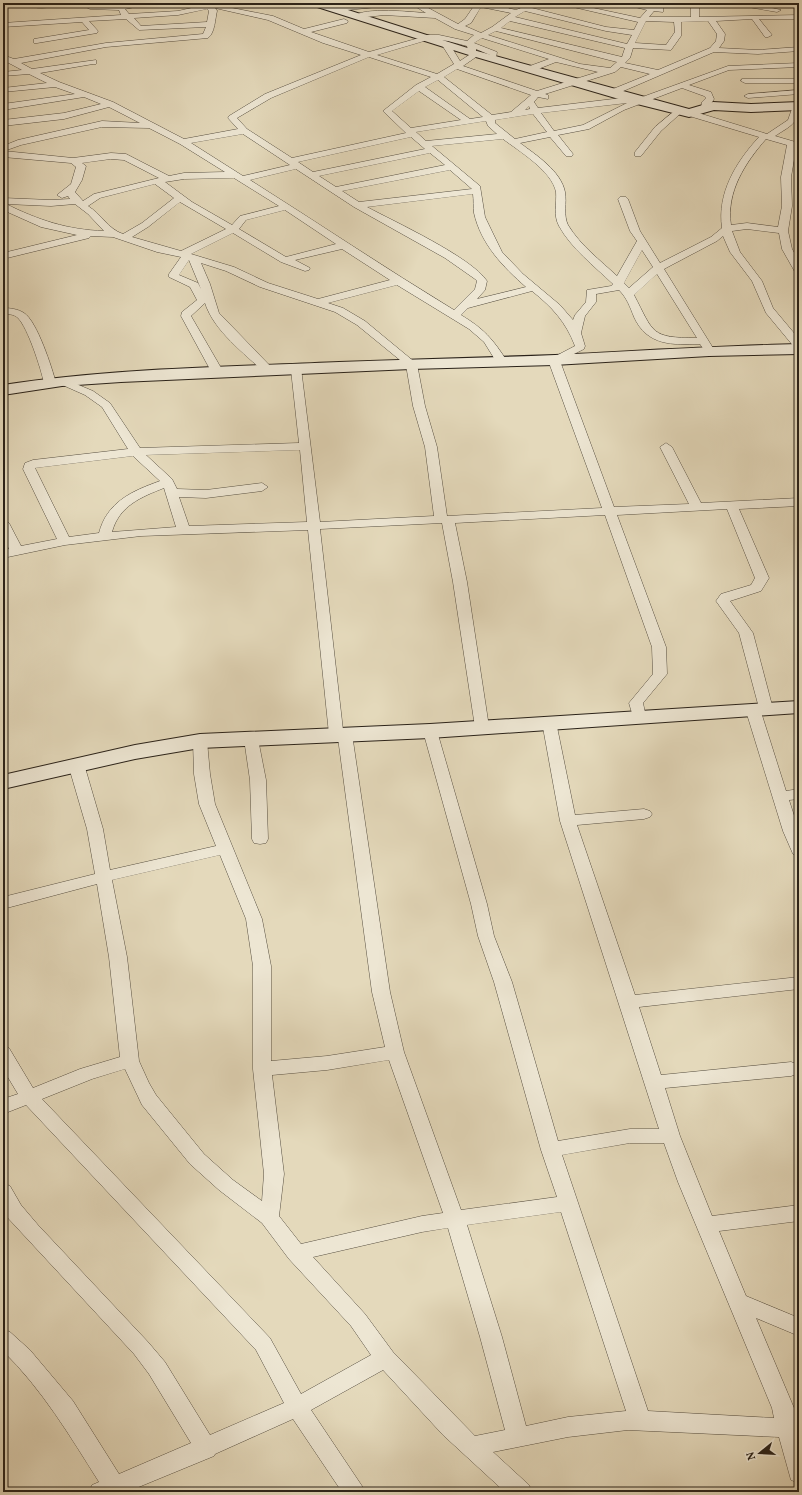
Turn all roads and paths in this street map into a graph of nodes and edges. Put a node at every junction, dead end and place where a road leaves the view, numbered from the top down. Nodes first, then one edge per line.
1 (59, 3) edge
2 (151, 3) edge
3 (315, 3) edge
4 (397, 3) edge
5 (539, 3) edge
6 (560, 3) edge
7 (622, 3) edge
8 (657, 3) edge
9 (700, 3) edge
10 (737, 3) edge
11 (34, 4) edge
12 (248, 4) dead end
13 (418, 4) edge
14 (480, 4) edge
15 (88, 5) edge
16 (216, 6) edge
17 (120, 8) junction
18 (337, 9) junction
19 (651, 9) junction
20 (521, 10) junction
21 (128, 16) junction
22 (358, 16) junction
23 (438, 16) junction
24 (754, 17) junction
25 (799, 17) edge
26 (508, 18) junction
27 (710, 18) junction
28 (86, 19) junction
29 (695, 19) junction
30 (643, 20) junction
31 (673, 20) junction
32 (40, 22) junction
33 (344, 22) dead end
34 (211, 24) junction
35 (9, 25) edge
36 (458, 27) junction
37 (3, 28) edge
38 (495, 29) junction
39 (302, 32) junction
40 (636, 33) junction
41 (482, 35) junction
42 (768, 35) dead end
43 (424, 38) junction
44 (37, 41) junction
45 (510, 44) junction
46 (446, 45) junction
47 (630, 46) junction
48 (472, 49) junction
49 (799, 49) edge
50 (713, 50) junction
51 (54, 54) junction
52 (366, 54) junction
53 (493, 56) junction
54 (3, 58) edge
55 (556, 59) junction
56 (13, 62) junction
57 (93, 62) dead end
58 (622, 62) junction
59 (458, 66) junction
60 (799, 66) edge
61 (743, 67) junction
62 (530, 69) junction
63 (612, 70) junction
64 (30, 72) junction
65 (656, 73) junction
66 (3, 74) edge
67 (439, 76) junction
68 (677, 80) junction
69 (573, 81) junction
70 (745, 81) junction
71 (799, 81) edge
72 (56, 84) junction
73 (419, 87) junction
74 (19, 89) junction
75 (3, 90) edge
76 (799, 92) edge
77 (611, 93) junction
78 (86, 94) junction
79 (536, 94) junction
80 (637, 100) junction
81 (530, 101) junction
82 (750, 102) junction
83 (27, 104) junction
84 (110, 104) junction
85 (571, 106) junction
86 (3, 107) edge
87 (705, 107) junction
88 (795, 108) edge
89 (535, 111) junction
90 (684, 112) junction
91 (513, 115) junction
92 (490, 118) junction
93 (24, 120) junction
94 (469, 122) junction
95 (3, 123) edge
96 (153, 126) junction
97 (244, 132) junction
98 (411, 132) junction
99 (553, 133) junction
100 (504, 136) junction
101 (766, 137) junction
102 (183, 142) junction
103 (513, 142) junction
104 (795, 145) edge
105 (428, 147) junction
106 (3, 148) edge
107 (3, 154) edge
108 (569, 154) dead end
109 (638, 154) dead end
110 (206, 156) junction
111 (73, 161) junction
112 (295, 163) junction
113 (451, 168) junction
114 (313, 175) junction
115 (184, 176) junction
116 (239, 177) junction
117 (168, 179) junction
118 (157, 181) junction
119 (335, 190) junction
120 (477, 191) junction
121 (70, 192) junction
122 (180, 198) junction
123 (623, 199) dead end
124 (3, 201) edge
125 (38, 202) junction
126 (79, 204) junction
127 (357, 205) junction
128 (3, 206) edge
129 (787, 206) junction
130 (287, 207) junction
131 (799, 207) edge
132 (234, 229) junction
133 (726, 229) junction
134 (783, 231) junction
135 (97, 234) junction
136 (119, 235) junction
137 (642, 242) junction
138 (345, 246) junction
139 (188, 255) junction
140 (3, 256) edge
141 (285, 260) junction
142 (305, 268) dead end
143 (658, 268) junction
144 (799, 270) edge
145 (399, 281) junction
146 (619, 284) junction
147 (533, 288) junction
148 (629, 294) junction
149 (320, 302) junction
150 (466, 305) junction
151 (3, 312) edge
152 (455, 315) junction
153 (576, 332) junction
154 (706, 346) junction
155 (799, 347) edge
156 (554, 360) junction
157 (501, 361) junction
158 (411, 364) junction
159 (297, 370) junction
160 (269, 371) junction
161 (218, 373) junction
162 (56, 382) junction
163 (3, 390) edge
164 (305, 446) junction
165 (666, 447) dead end
166 (136, 452) junction
167 (170, 487) junction
168 (262, 487) dead end
169 (799, 502) edge
170 (731, 505) junction
171 (697, 507) junction
172 (610, 512) junction
173 (445, 520) junction
174 (3, 523) edge
175 (313, 526) junction
176 (184, 531) junction
177 (105, 535) junction
178 (65, 542) junction
179 (17, 551) junction
180 (3, 554) edge
181 (799, 707) edge
182 (760, 710) junction
183 (639, 717) junction
184 (549, 722) junction
185 (482, 727) junction
186 (430, 731) junction
187 (340, 734) junction
188 (251, 739) junction
189 (200, 741) junction
190 (76, 764) junction
191 (3, 782) edge
192 (799, 794) edge
193 (780, 796) junction
194 (644, 814) dead end
195 (568, 821) junction
196 (795, 831) edge
197 (260, 839) dead end
198 (225, 850) junction
199 (799, 850) edge
200 (102, 877) junction
201 (3, 903) edge
202 (799, 983) edge
203 (628, 1002) junction
204 (396, 1052) junction
205 (3, 1053) edge
206 (130, 1061) junction
207 (262, 1069) junction
208 (791, 1069) dead end
209 (654, 1082) junction
210 (29, 1097) junction
211 (3, 1106) edge
212 (671, 1136) junction
213 (551, 1150) junction
214 (3, 1191) edge
215 (568, 1203) junction
216 (799, 1213) edge
217 (269, 1217) junction
218 (455, 1220) junction
219 (706, 1225) junction
220 (296, 1253) junction
221 (738, 1302) junction
222 (799, 1327) edge
223 (3, 1338) edge
224 (385, 1358) junction
225 (297, 1407) junction
226 (640, 1420) junction
227 (789, 1428) junction
228 (518, 1436) junction
229 (471, 1447) junction
230 (206, 1449) junction
231 (799, 1473) edge
232 (111, 1490) edge
233 (355, 1492) edge
234 (521, 1492) edge

1 - 11 street
2 - 17 street
3 - 18 street
4 - 18 street
5 - 20 street
6 - 30 street
7 - 19 street
8 - 19 street
9 - 29 street
10 - 25 street
11 - 32 street
12 - 16 street
13 - 23 street
14 - 20 street
14 - 36 street
15 - 17 street
15 - 28 street
16 - 21 street
16 - 34 street
16 - 39 street
17 - 21 street
18 - 22 street
19 - 30 street
19 - 31 street
20 - 26 street
20 - 40 street
21 - 28 street
21 - 34 street
22 - 23 street
22 - 43 street
23 - 36 street
24 - 25 street
24 - 27 street
24 - 42 street
26 - 38 street
26 - 47 street
27 - 29 street
27 - 50 street
28 - 32 street
28 - 44 street
29 - 31 street
30 - 31 street
30 - 40 street
31 - 47 street
32 - 35 street
33 - 39 street
34 - 51 street
35 - 37 street
35 - 44 street
36 - 41 street
38 - 41 street
38 - 58 street
39 - 52 street
40 - 47 street
41 - 45 street
41 - 48 street
43 - 46 street
43 - 48 street
43 - 52 street
44 - 51 street
45 - 53 street
45 - 55 street
46 - 48 street
46 - 59 street
47 - 58 street
48 - 53 street
48 - 59 street
49 - 50 street
50 - 65 street
51 - 56 street
52 - 67 street
52 - 97 street
53 - 62 street
54 - 56 street
55 - 62 street
55 - 63 street
56 - 64 street
57 - 64 street
58 - 63 street
58 - 65 street
59 - 67 street
59 - 79 street
60 - 61 street
61 - 68 street
61 - 70 street
62 - 69 street
63 - 69 street
64 - 66 street
64 - 72 street
65 - 68 street
65 - 77 street
67 - 73 street
67 - 92 street
68 - 80 street
68 - 87 street
69 - 77 street
69 - 79 street
70 - 71 street
70 - 82 street
72 - 74 street
72 - 78 street
73 - 94 street
73 - 98 street
74 - 75 street
74 - 83 street
76 - 82 street
77 - 80 street
78 - 83 street
78 - 84 street
79 - 81 street
79 - 85 street
80 - 85 street
80 - 90 street
80 - 99 street
81 - 89 street
81 - 91 street
82 - 87 street
82 - 88 street
83 - 86 street
83 - 93 street
84 - 93 street
84 - 96 street
85 - 89 street
87 - 90 street
88 - 101 street
89 - 91 street
89 - 99 street
90 - 101 street
90 - 109 street
91 - 92 street
92 - 94 street
92 - 100 street
93 - 95 street
94 - 98 street
96 - 102 street
96 - 106 street
97 - 102 street
97 - 112 street
98 - 105 street
98 - 112 street
99 - 103 street
99 - 108 street
100 - 103 street
100 - 105 street
101 - 104 street
101 - 133 street
102 - 110 street
103 - 146 street
104 - 129 street
105 - 113 street
105 - 114 street
107 - 111 street
110 - 115 street
110 - 116 street
111 - 117 street
111 - 121 street
112 - 114 street
112 - 116 street
113 - 119 street
113 - 120 street
114 - 119 street
115 - 116 street
115 - 117 street
116 - 130 street
117 - 118 street
118 - 122 street
118 - 126 street
119 - 127 street
120 - 127 street
120 - 147 street
121 - 125 street
121 - 126 street
122 - 132 street
122 - 136 street
123 - 137 street
124 - 125 street
125 - 126 street
126 - 136 street
127 - 150 street
128 - 135 street
129 - 131 street
129 - 134 street
130 - 132 street
130 - 138 street
132 - 139 street
132 - 141 street
133 - 134 street
133 - 143 street
133 - 155 street
134 - 144 street
135 - 136 street
135 - 140 street
136 - 139 street
137 - 143 street
137 - 146 street
138 - 141 street
138 - 145 street
139 - 149 street
139 - 160 street
139 - 161 street
141 - 142 street
143 - 148 street
143 - 154 street
145 - 149 street
145 - 152 street
146 - 148 street
146 - 153 street
147 - 150 street
147 - 153 street
148 - 154 street
149 - 158 street
150 - 152 street
151 - 162 street
152 - 157 street
153 - 156 street
154 - 155 street
154 - 156 street
156 - 157 street
156 - 172 street
157 - 158 street
158 - 159 street
158 - 173 street
159 - 160 street
159 - 164 street
160 - 161 street
161 - 162 street
162 - 163 street
162 - 166 street
164 - 166 street
164 - 175 street
165 - 171 street
166 - 167 street
166 - 178 street
167 - 168 street
167 - 176 street
167 - 177 street
169 - 170 street
170 - 171 street
170 - 182 street
171 - 172 street
172 - 173 street
172 - 183 street
173 - 175 street
173 - 185 street
174 - 179 street
175 - 176 street
175 - 187 street
176 - 177 street
177 - 178 street
178 - 179 street
179 - 180 street
181 - 182 street
182 - 183 street
182 - 193 street
183 - 184 street
184 - 185 street
184 - 195 street
185 - 186 street
186 - 187 street
186 - 213 street
187 - 188 street
187 - 204 street
188 - 189 street
188 - 197 street
189 - 190 street
189 - 198 street
190 - 191 street
190 - 200 street
192 - 193 street
193 - 196 street
194 - 195 street
195 - 203 street
196 - 199 street
198 - 200 street
198 - 207 street
200 - 201 street
200 - 206 street
202 - 203 street
203 - 209 street
204 - 207 street
204 - 218 street
205 - 210 street
206 - 210 street
206 - 217 street
207 - 217 street
208 - 209 street
209 - 212 street
210 - 211 street
210 - 225 street
212 - 213 street
212 - 219 street
213 - 215 street
214 - 230 street
215 - 218 street
215 - 226 street
216 - 219 street
217 - 220 street
218 - 220 street
218 - 228 street
219 - 221 street
220 - 224 street
221 - 222 street
221 - 227 street
223 - 232 street
224 - 225 street
224 - 229 street
225 - 230 street
225 - 233 street
226 - 227 street
226 - 228 street
227 - 231 street
228 - 229 street
229 - 234 street
230 - 232 street

